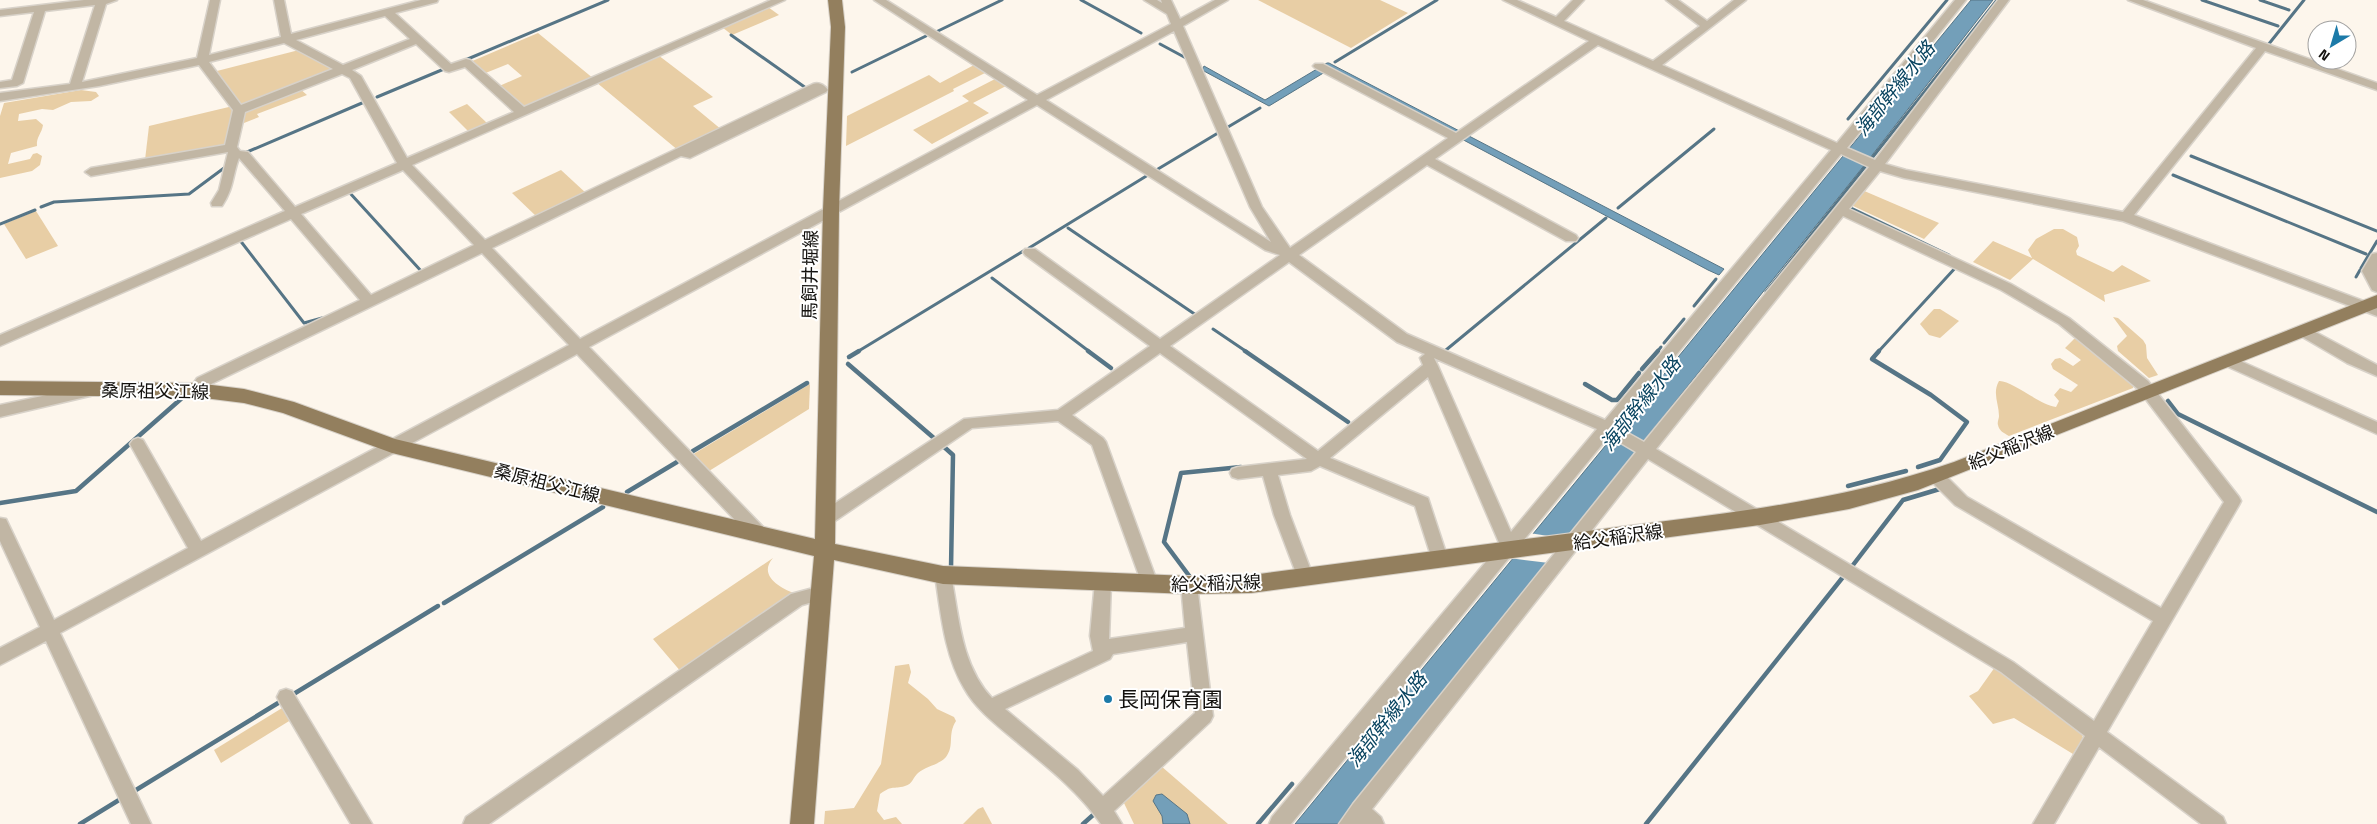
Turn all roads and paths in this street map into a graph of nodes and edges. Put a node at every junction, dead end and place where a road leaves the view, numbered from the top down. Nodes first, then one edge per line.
1 (216, 0) edge
2 (279, 0) edge
3 (433, 0) edge
4 (780, 0) edge
5 (835, 0) edge
6 (878, 0) edge
7 (1149, 0) edge
8 (1166, 0) edge
9 (1223, 0) edge
10 (1508, 0) edge
11 (1579, 0) edge
12 (1671, 0) edge
13 (1742, 0) edge
14 (1961, 0) edge
15 (2004, 0) edge
16 (2134, 0) edge
17 (106, 1) edge
18 (62, 3) edge
19 (41, 8) junction
20 (387, 12) junction
21 (0, 13) edge
22 (1175, 19) junction
23 (1557, 22) junction
24 (1707, 26) junction
25 (287, 40) junction
26 (417, 40) junction
27 (1597, 40) junction
28 (2263, 46) junction
29 (202, 61) junction
30 (1654, 66) junction
31 (1323, 68) dead end
32 (342, 69) junction
33 (828, 86) junction
34 (75, 87) junction
35 (2377, 87) edge
36 (0, 95) edge
37 (1037, 100) junction
38 (239, 110) junction
39 (523, 112) junction
40 (1460, 136) junction
41 (232, 151) junction
42 (1842, 151) junction
43 (686, 156) dead end
44 (1426, 159) junction
45 (404, 164) junction
46 (1875, 165) junction
47 (91, 172) dead end
48 (217, 202) dead end
49 (831, 210) junction
50 (1841, 210) junction
51 (294, 213) junction
52 (2126, 217) junction
53 (1572, 238) dead end
54 (482, 246) junction
55 (1030, 252) dead end
56 (1289, 255) junction
57 (2377, 257) edge
58 (2377, 287) edge
59 (368, 301) junction
60 (2373, 306) edge
61 (2304, 331) junction
62 (0, 341) edge
63 (578, 346) junction
64 (1161, 346) junction
65 (1422, 348) junction
66 (2229, 361) junction
67 (1431, 366) junction
68 (2377, 370) edge
69 (0, 388) edge
70 (95, 390) junction
71 (196, 390) junction
72 (2149, 393) junction
73 (0, 411) edge
74 (1061, 415) junction
75 (2377, 428) edge
76 (1609, 429) junction
77 (138, 444) dead end
78 (392, 446) junction
79 (1644, 448) junction
80 (1318, 459) junction
81 (1269, 470) junction
82 (1238, 473) dead end
83 (1936, 476) junction
84 (1760, 517) junction
85 (826, 518) junction
86 (0, 524) edge
87 (760, 535) junction
88 (1568, 544) junction
89 (1509, 549) junction
90 (198, 550) junction
91 (825, 550) junction
92 (1440, 559) junction
93 (942, 575) junction
94 (1305, 576) junction
95 (1103, 582) junction
96 (1150, 584) junction
97 (1189, 585) junction
98 (821, 592) junction
99 (2164, 618) junction
100 (50, 630) junction
101 (1195, 633) junction
102 (1100, 648) junction
103 (0, 657) edge
104 (286, 697) dead end
105 (991, 707) junction
106 (2096, 734) junction
107 (1107, 817) edge
108 (1355, 817) edge
109 (141, 824) edge
110 (362, 824) edge
111 (473, 824) edge
112 (802, 824) edge
113 (1279, 824) edge
114 (1374, 824) edge
115 (2044, 824) edge
116 (2216, 824) edge

1 - 29 street
2 - 25 street
3 - 20 street
4 - 39 street
5 - 33 main road, 馬飼井堀線
6 - 37 street
7 - 22 street
8 - 22 street
9 - 22 street
10 - 23 street
11 - 23 street
12 - 24 street
13 - 24 street
14 - 42 street
15 - 46 street
16 - 28 street
17 - 18 street
17 - 34 street
18 - 19 street
19 - 21 street
19 - 36 street
20 - 25 street
20 - 26 street
22 - 37 street
22 - 56 street
23 - 27 street
24 - 30 street
25 - 29 street
25 - 32 street
26 - 32 street
26 - 39 street
27 - 30 street
27 - 40 street
28 - 35 street
28 - 52 street
29 - 34 street
29 - 38 street
30 - 42 street
31 - 40 street
32 - 38 street
32 - 45 street
33 - 43 street
33 - 49 main road, 馬飼井堀線
33 - 54 street
34 - 36 street
37 - 49 street
37 - 56 street
38 - 41 street
39 - 45 street
40 - 44 street
41 - 47 street
41 - 48 street
41 - 51 street
42 - 46 street
42 - 76 street
44 - 53 street
44 - 56 street
45 - 51 street
45 - 54 street
46 - 50 street
46 - 52 street
49 - 63 street
49 - 85 main road, 馬飼井堀線
50 - 72 street
50 - 79 street
51 - 59 street
51 - 62 street
52 - 60 street
54 - 59 street
54 - 63 street
55 - 64 street
56 - 64 street
56 - 65 street
57 - 58 street
59 - 71 street
60 - 61 main road, 給父稲沢線
61 - 66 main road, 給父稲沢線
61 - 68 street
63 - 78 street
63 - 87 street
64 - 74 street
64 - 80 street
65 - 67 street
65 - 76 street
66 - 72 main road, 給父稲沢線
66 - 75 street
67 - 80 street
67 - 89 street
69 - 70 main road, 桑原祖父江線
70 - 71 main road, 桑原祖父江線
70 - 73 street
71 - 78 main road, 桑原祖父江線
72 - 83 main road, 給父稲沢線
72 - 99 street
74 - 85 street
74 - 96 street
76 - 79 street
76 - 89 street
77 - 90 street
78 - 87 main road, 桑原祖父江線
78 - 90 street
79 - 84 street
79 - 88 street
80 - 81 street
80 - 92 street
81 - 82 street
81 - 94 street
83 - 84 main road, 給父稲沢線
83 - 99 street
84 - 88 main road, 給父稲沢線
84 - 106 street
85 - 91 main road, 馬飼井堀線
86 - 100 street
87 - 91 main road, 桑原祖父江線
88 - 89 main road, 給父稲沢線
88 - 108 street
89 - 92 main road, 給父稲沢線
89 - 113 street
90 - 100 street
91 - 93 main road, 給父稲沢線
91 - 98 main road
92 - 94 main road, 給父稲沢線
93 - 95 main road, 給父稲沢線
93 - 105 street
94 - 97 main road, 給父稲沢線
95 - 96 main road, 給父稲沢線
95 - 102 street
96 - 97 main road, 給父稲沢線
97 - 101 street
98 - 111 street
98 - 112 main road
99 - 106 street
100 - 103 street
100 - 109 street
101 - 102 street
101 - 107 street
102 - 105 street
104 - 110 street
105 - 107 street
106 - 115 street
106 - 116 street
108 - 114 street

